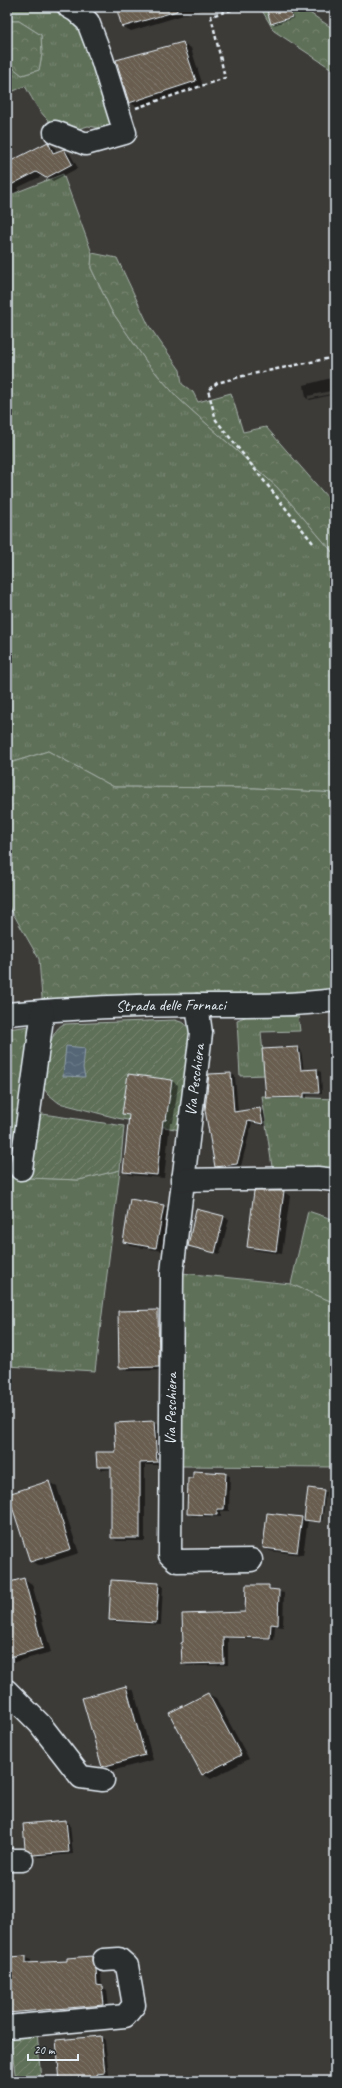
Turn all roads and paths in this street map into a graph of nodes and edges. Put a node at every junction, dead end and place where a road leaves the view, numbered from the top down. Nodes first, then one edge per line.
1 (241, 7) edge
2 (75, 8) edge
3 (119, 114) junction
4 (55, 132) dead end
5 (335, 357) edge
6 (313, 543) dead end
7 (335, 1000) edge
8 (197, 1005) junction
9 (43, 1011) junction
10 (7, 1014) edge
11 (21, 1169) dead end
12 (182, 1180) junction
13 (335, 1180) edge
14 (251, 1560) dead end
15 (7, 1691) edge
16 (103, 1780) dead end
17 (104, 1960) dead end
18 (7, 2027) edge

1 - 3 path
2 - 3 street
3 - 4 street
5 - 6 path
7 - 8 street, Strada delle Fornaci
8 - 9 street, Strada delle Fornaci
8 - 12 street, Via Peschiera
9 - 10 street, Strada delle Fornaci
9 - 11 street
12 - 13 street
12 - 14 street, Via Peschiera
15 - 16 street
17 - 18 street

